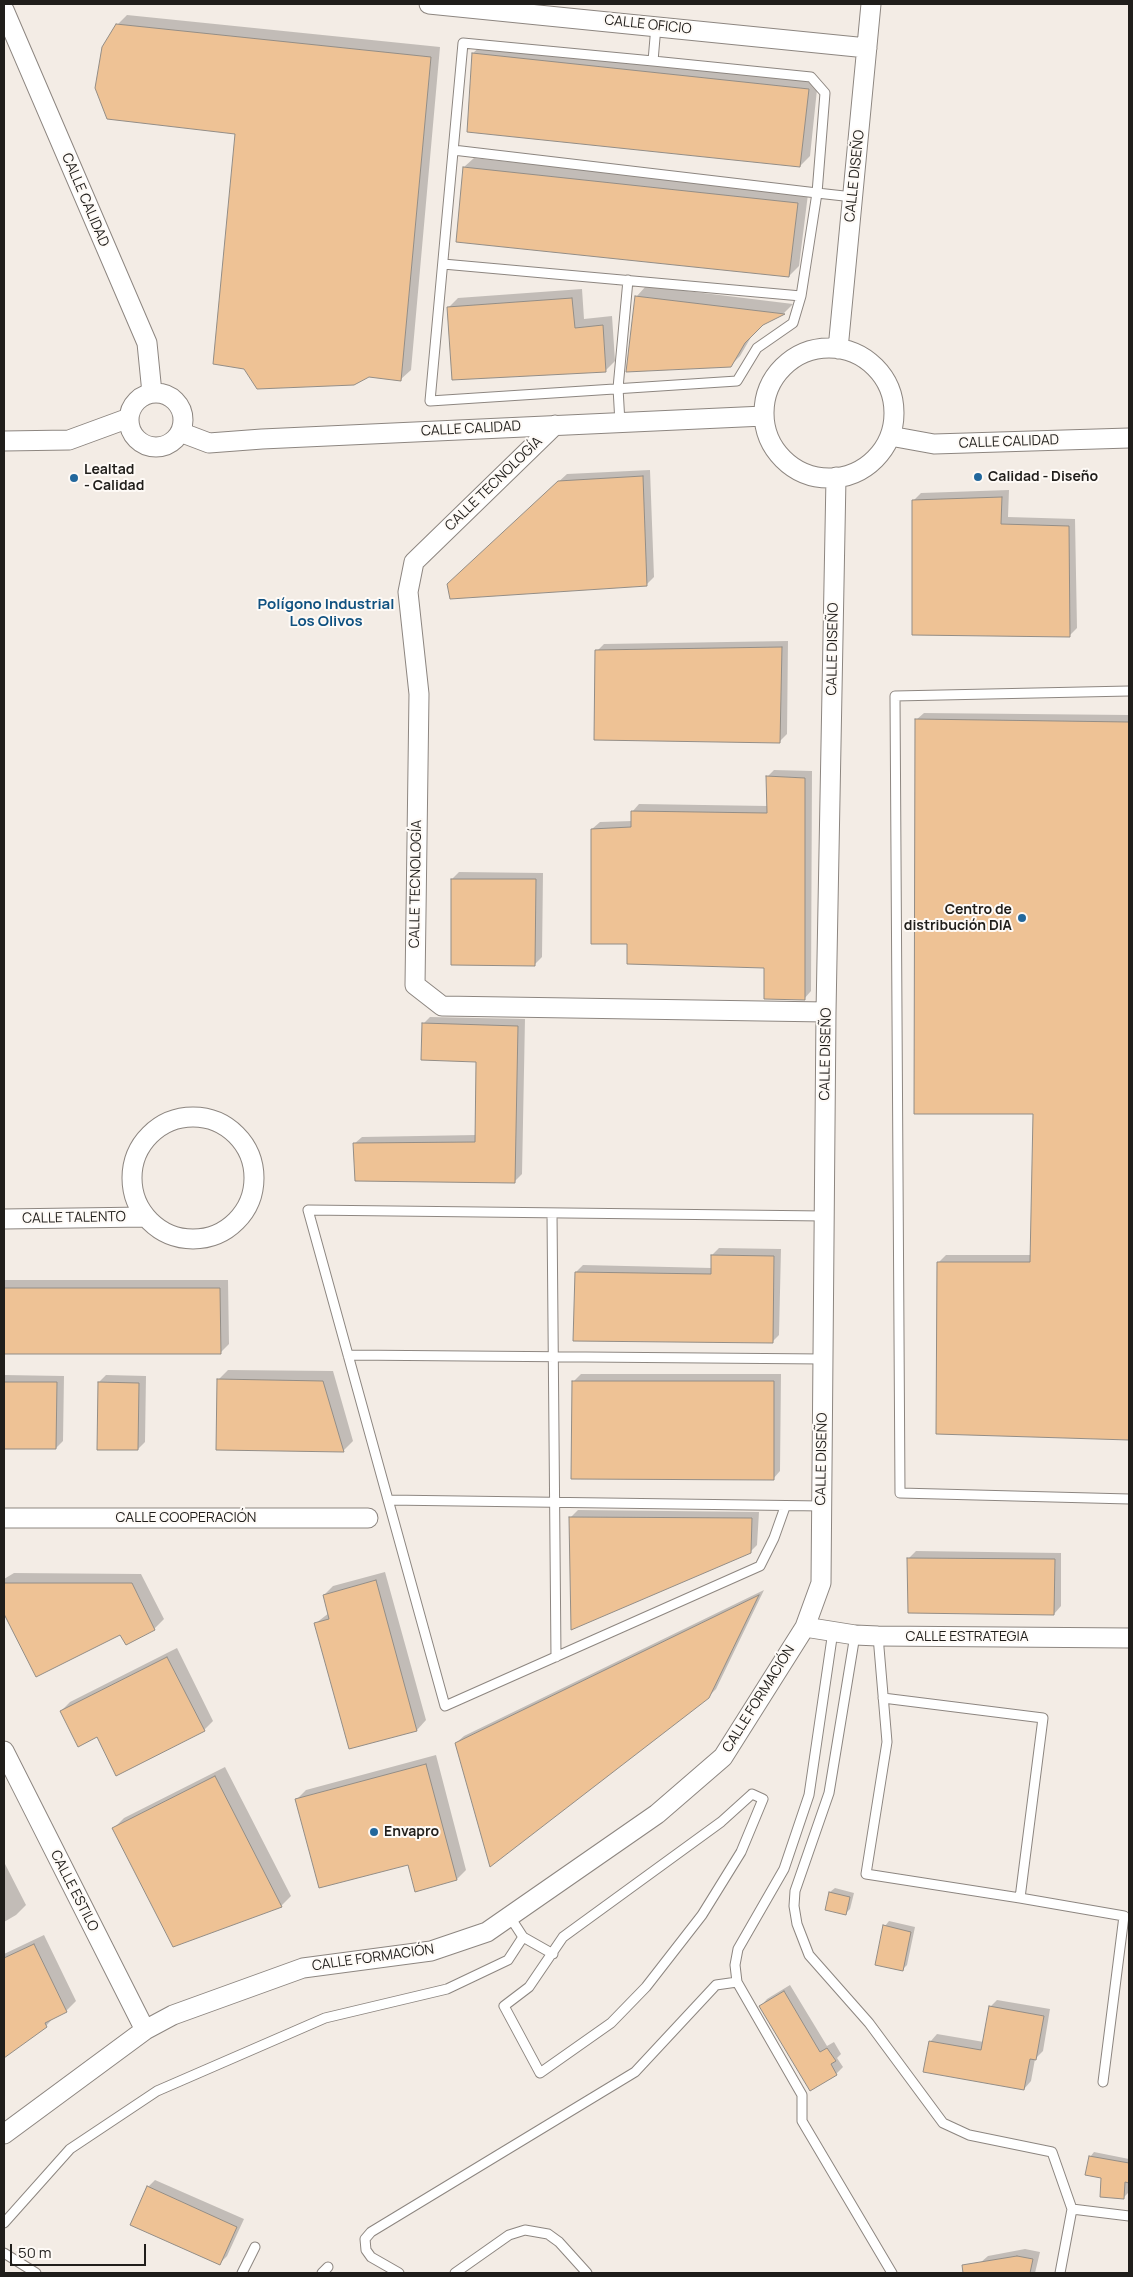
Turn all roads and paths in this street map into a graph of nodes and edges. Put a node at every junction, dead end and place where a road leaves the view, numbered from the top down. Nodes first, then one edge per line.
1 (429, 4) edge
2 (872, 4) edge
3 (4, 10) edge
4 (656, 26) junction
5 (867, 48) junction
6 (653, 61) junction
7 (453, 150) junction
8 (817, 193) junction
9 (853, 197) junction
10 (443, 264) junction
11 (628, 280) junction
12 (801, 296) junction
13 (838, 349) junction
14 (618, 388) junction
15 (152, 393) junction
16 (764, 416) junction
17 (129, 418) junction
18 (620, 423) junction
19 (555, 425) junction
20 (180, 432) junction
21 (890, 436) junction
22 (1129, 438) edge
23 (4, 441) edge
24 (836, 477) junction
25 (1129, 691) edge
26 (826, 1012) junction
27 (552, 1213) junction
28 (824, 1216) junction
29 (145, 1217) junction
30 (4, 1219) edge
31 (348, 1355) junction
32 (554, 1358) junction
33 (823, 1360) junction
34 (388, 1500) junction
35 (1129, 1500) edge
36 (554, 1503) junction
37 (822, 1506) junction
38 (785, 1507) junction
39 (4, 1518) edge
40 (368, 1518) dead end
41 (805, 1627) junction
42 (833, 1631) junction
43 (855, 1635) junction
44 (878, 1636) junction
45 (1129, 1638) edge
46 (556, 1657) junction
47 (883, 1698) junction
48 (4, 1753) edge
49 (1020, 1898) junction
50 (510, 1917) junction
51 (523, 1937) junction
52 (553, 1954) junction
53 (737, 1982) junction
54 (145, 2030) junction
55 (1103, 2082) dead end
56 (4, 2134) edge
57 (1072, 2210) junction
58 (1129, 2216) edge
59 (4, 2223) edge
60 (255, 2247) dead end
61 (4, 2253) edge
62 (36, 2273) edge
63 (242, 2273) edge
64 (399, 2273) edge
65 (455, 2273) edge
66 (587, 2273) edge
67 (892, 2273) edge
68 (1060, 2273) edge

1 - 4 street, CALLE OFICIO
2 - 5 street, CALLE DISEÑO
3 - 15 street, CALLE CALIDAD
4 - 5 street, CALLE OFICIO
4 - 6 lane
5 - 9 street, CALLE DISEÑO
6 - 7 lane
6 - 8 lane
7 - 8 lane
7 - 10 lane
8 - 9 lane
8 - 12 lane
9 - 13 street, CALLE DISEÑO
10 - 11 lane
10 - 14 lane
11 - 12 lane
11 - 14 lane
12 - 14 lane
13 - 16 street
13 - 21 street
14 - 18 lane
15 - 17 street
15 - 20 street
16 - 18 street, CALLE CALIDAD
16 - 24 street
17 - 20 street
17 - 23 street
18 - 19 street, CALLE CALIDAD
19 - 20 street, CALLE CALIDAD
19 - 26 street, CALLE TECNOLOGÍA
21 - 22 street, CALLE CALIDAD
21 - 24 street
24 - 26 street, CALLE DISEÑO
25 - 35 lane
26 - 28 street, CALLE DISEÑO
27 - 28 lane
27 - 31 lane
27 - 32 lane
28 - 33 street, CALLE DISEÑO
29 - 29 street
29 - 30 street, CALLE TALENTO
31 - 32 lane
31 - 34 lane
32 - 33 lane
32 - 36 lane
33 - 37 street, CALLE DISEÑO
34 - 36 lane
34 - 46 lane
36 - 38 lane
36 - 46 lane
37 - 38 lane
37 - 41 street, CALLE DISEÑO
38 - 46 lane
39 - 40 street, CALLE COOPERACIÓN
41 - 42 street, CALLE ESTRATEGIA
41 - 50 street, CALLE FORMACIÓN
42 - 43 street, CALLE ESTRATEGIA
42 - 53 lane
43 - 44 street, CALLE ESTRATEGIA
43 - 57 lane
44 - 45 street, CALLE ESTRATEGIA
44 - 47 lane
47 - 49 lane
47 - 49 lane
48 - 54 street, CALLE ESTILO
49 - 55 lane
50 - 51 lane
50 - 54 street, CALLE FORMACIÓN
51 - 52 lane
51 - 59 lane
52 - 52 lane
53 - 64 lane
53 - 67 lane
54 - 56 street, CALLE FORMACIÓN
57 - 58 lane
57 - 68 lane
60 - 63 lane
61 - 62 lane
65 - 66 lane

